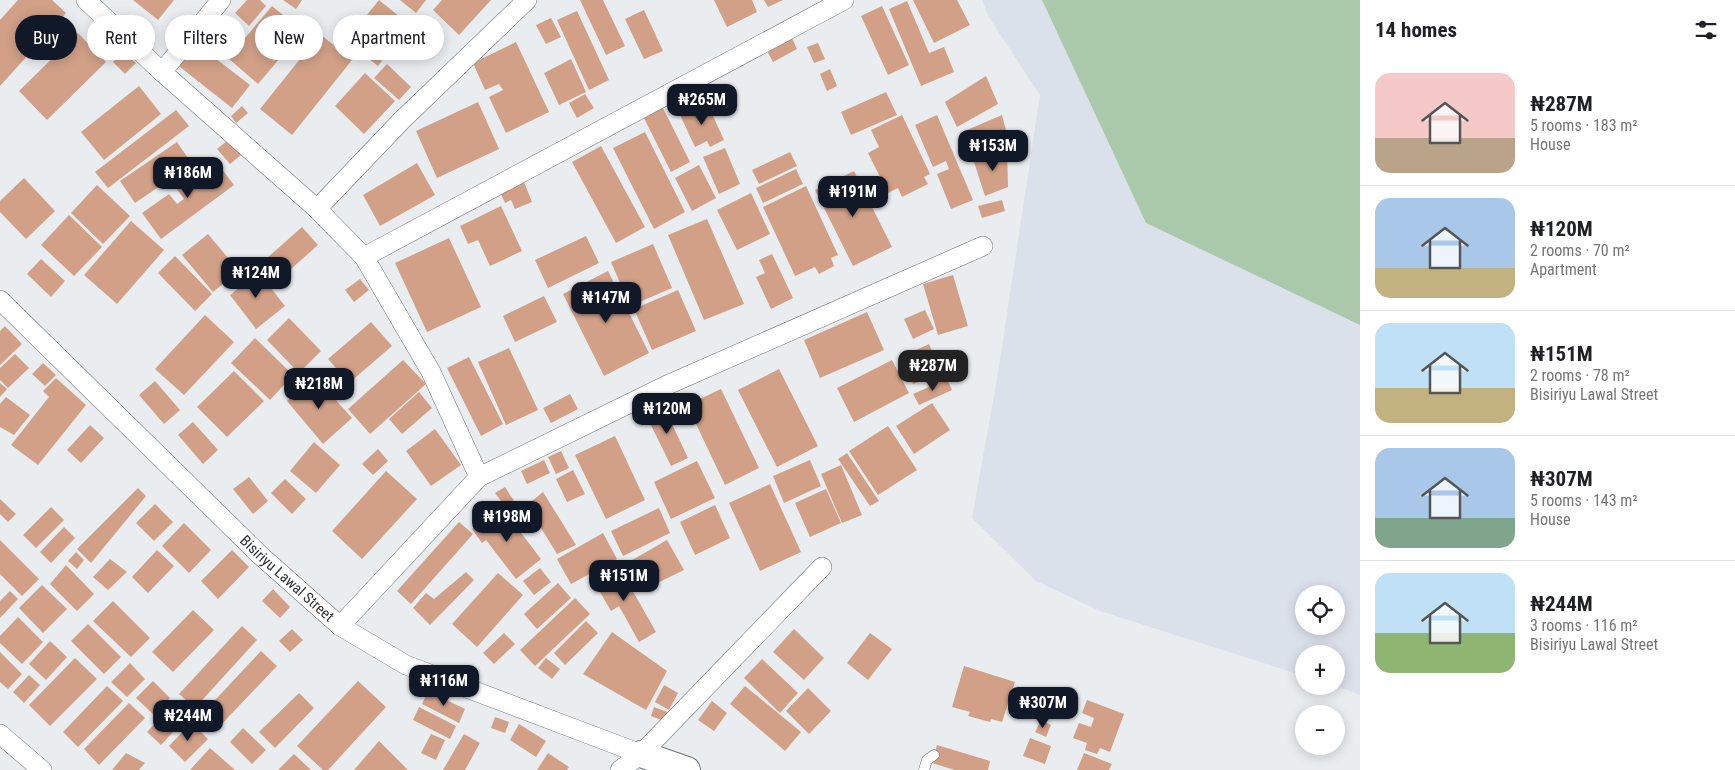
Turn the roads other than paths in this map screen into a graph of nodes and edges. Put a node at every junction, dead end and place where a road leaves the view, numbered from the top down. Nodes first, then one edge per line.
1 (86, 0) edge
2 (221, 0) edge
3 (526, 0) edge
4 (844, 0) edge
5 (162, 72) junction
6 (317, 209) junction
7 (983, 246) dead end
8 (364, 256) junction
9 (0, 300) edge
10 (479, 477) junction
11 (822, 567) dead end
12 (340, 626) junction
13 (0, 734) edge
14 (934, 755) dead end
15 (652, 761) edge
16 (42, 770) edge
17 (620, 770) edge
18 (687, 770) edge
19 (924, 770) edge

1 - 5 street
2 - 5 street
3 - 6 street
4 - 8 street
5 - 6 street
6 - 8 street
7 - 10 street
8 - 10 street
9 - 12 street, Bisiriyu Lawal Street
10 - 12 street
11 - 15 street
12 - 15 street, Bisiriyu Lawal Street
13 - 16 street
14 - 19 lane
15 - 17 street
15 - 18 street

